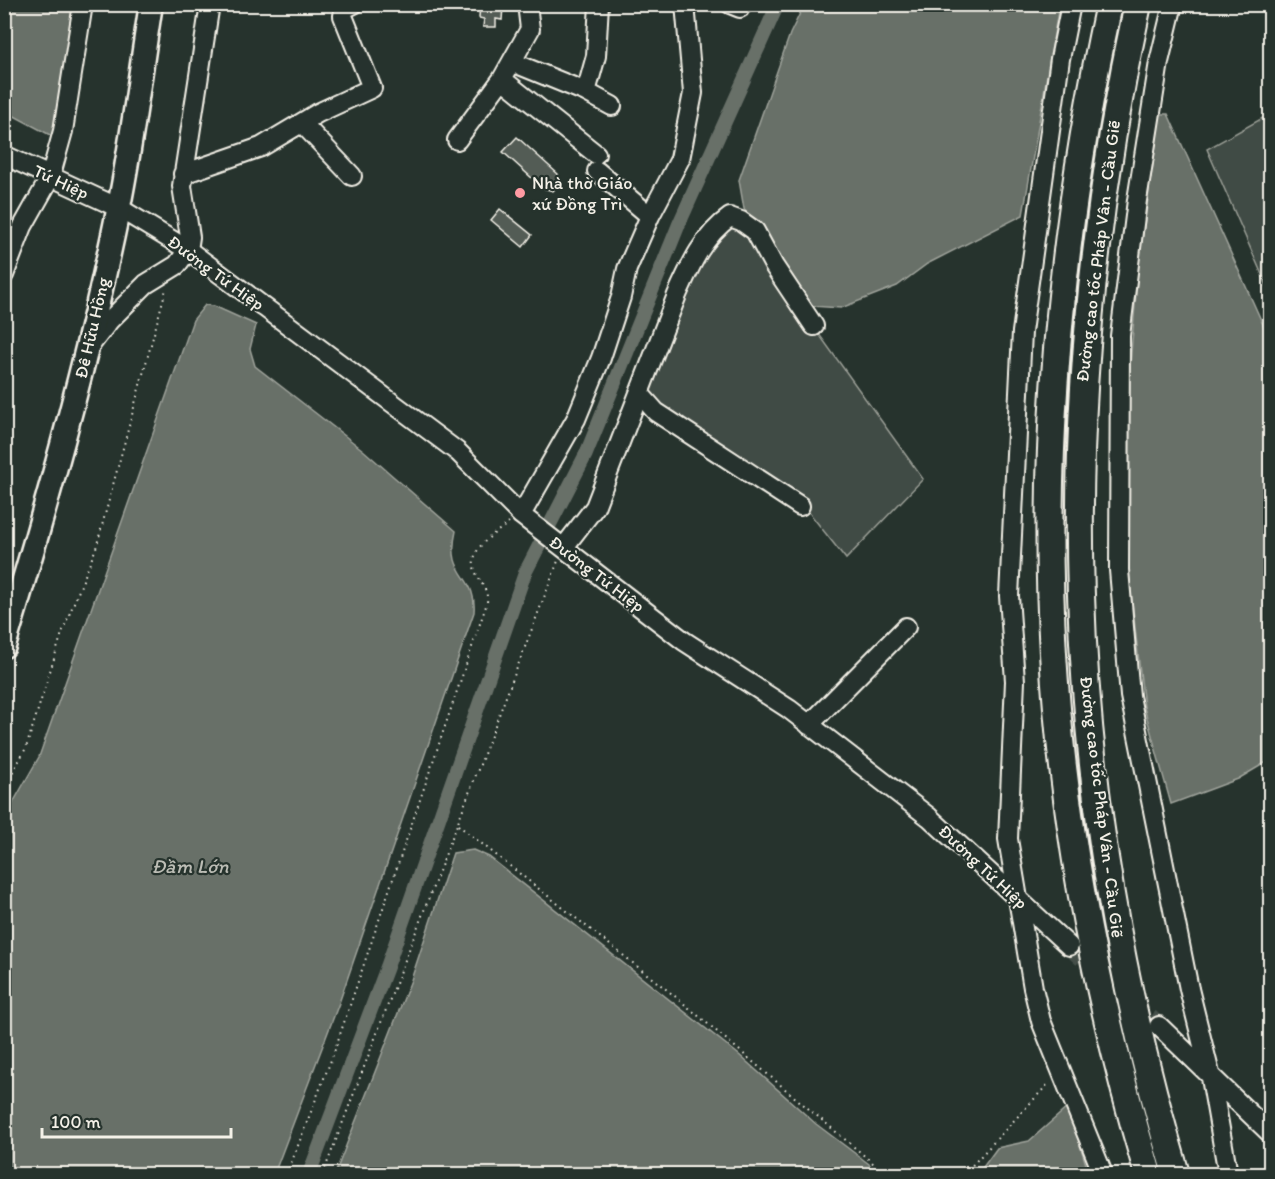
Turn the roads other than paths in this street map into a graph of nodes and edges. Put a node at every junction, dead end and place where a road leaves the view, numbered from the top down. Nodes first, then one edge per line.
1 (83, 4) edge
2 (151, 4) edge
3 (210, 4) edge
4 (354, 4) edge
5 (527, 4) edge
6 (599, 4) edge
7 (685, 4) edge
8 (1071, 4) edge
9 (1110, 4) edge
10 (1138, 4) edge
11 (1173, 4) edge
12 (512, 62) junction
13 (502, 79) junction
14 (586, 92) junction
15 (612, 106) dead end
16 (302, 123) junction
17 (457, 140) dead end
18 (4, 155) edge
19 (183, 174) junction
20 (352, 176) dead end
21 (50, 178) junction
22 (119, 208) junction
23 (650, 216) junction
24 (182, 257) junction
25 (4, 275) edge
26 (814, 326) dead end
27 (89, 348) junction
28 (640, 394) junction
29 (800, 506) dead end
30 (524, 518) junction
31 (558, 543) junction
32 (906, 627) dead end
33 (4, 646) edge
34 (809, 725) junction
35 (1019, 901) junction
36 (1069, 946) tunnel mouth
37 (1159, 1026) tunnel mouth
38 (1211, 1078) junction
39 (1270, 1133) edge
40 (1103, 1174) edge
41 (1148, 1174) edge
42 (1176, 1174) edge
43 (1228, 1174) edge

1 - 21 street
2 - 22 main road, Đê Hữu Hồng
3 - 19 street
4 - 16 street
5 - 12 street
6 - 14 street
7 - 23 street
8 - 35 street
9 - 41 highway, Đường cao tốc Pháp Vân - Cầu Giẽ
10 - 42 highway, Đường cao tốc Pháp Vân - Cầu Giẽ
11 - 38 street
12 - 13 street
12 - 14 street
13 - 17 street
13 - 23 street
14 - 15 street
16 - 19 street
16 - 20 street
18 - 21 street, Tứ Hiệp
19 - 24 street
21 - 22 street, Tứ Hiệp
21 - 25 street
22 - 24 street, Đường Tứ Hiệp
22 - 27 main road, Đê Hữu Hồng
23 - 30 street
24 - 27 street
24 - 30 street, Đường Tứ Hiệp
26 - 28 street
27 - 33 main road, Đê Hữu Hồng
28 - 29 street
28 - 31 street
30 - 31 street, Đường Tứ Hiệp
31 - 34 street, Đường Tứ Hiệp
32 - 34 street
34 - 35 street, Đường Tứ Hiệp
35 - 36 street, Đường Tứ Hiệp
35 - 40 street
37 - 38 street
38 - 39 street
38 - 43 street

